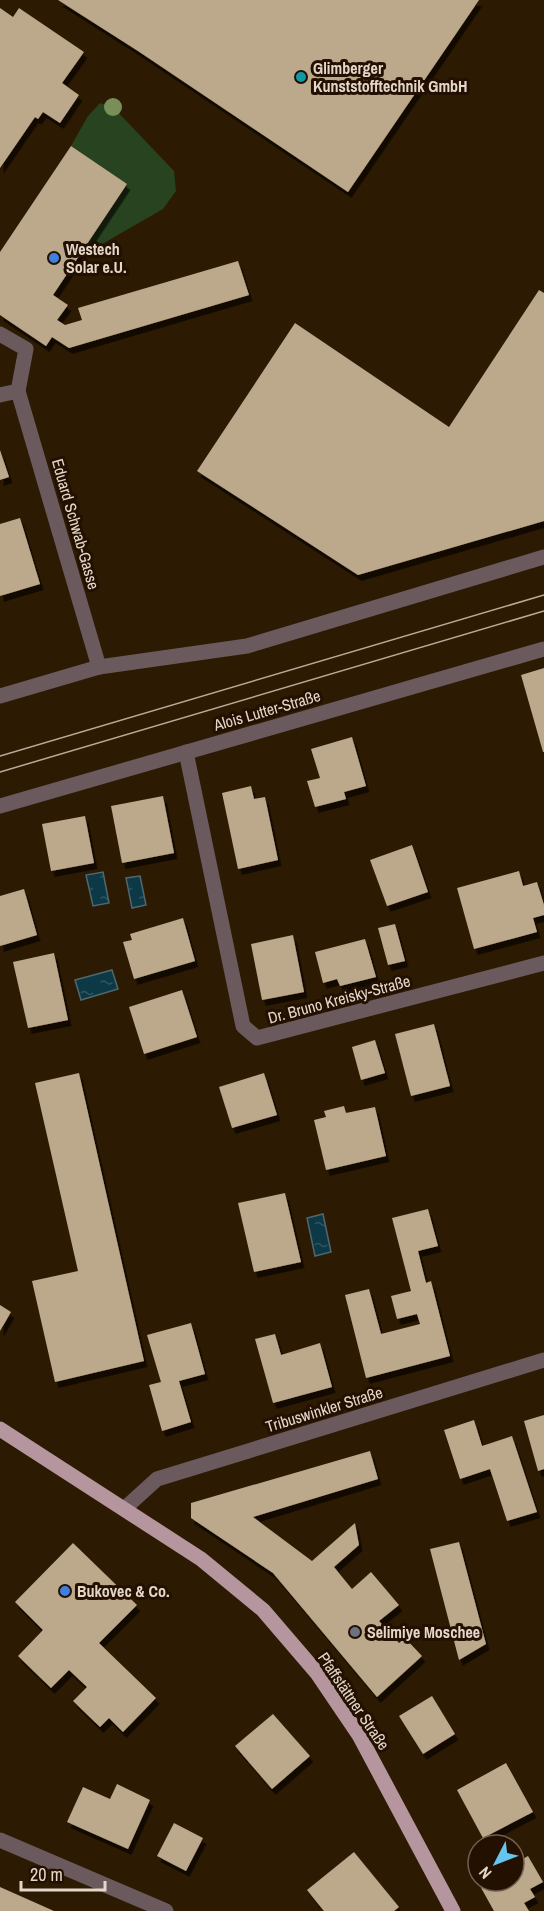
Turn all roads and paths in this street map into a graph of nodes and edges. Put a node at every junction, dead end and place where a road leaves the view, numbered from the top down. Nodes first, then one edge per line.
1 (0, 334) edge
2 (18, 391) junction
3 (0, 395) edge
4 (544, 557) edge
5 (544, 649) edge
6 (99, 667) junction
7 (0, 696) edge
8 (186, 752) junction
9 (0, 806) edge
10 (544, 963) edge
11 (544, 1360) edge
12 (0, 1429) edge
13 (124, 1509) junction
14 (0, 1840) edge
15 (166, 1911) edge
16 (453, 1911) edge

1 - 2 street
2 - 3 street
2 - 6 street, Eduard Schwab-Gasse
4 - 6 street
5 - 8 street, Alois Lutter-Straße
6 - 7 street
8 - 9 street, Alois Lutter-Straße
8 - 10 street, Dr. Bruno Kreisky-Straße
11 - 13 street, Tribuswinkler Straße
12 - 13 main road, Pfaffstättner Straße
13 - 16 main road, Pfaffstättner Straße
14 - 15 street

